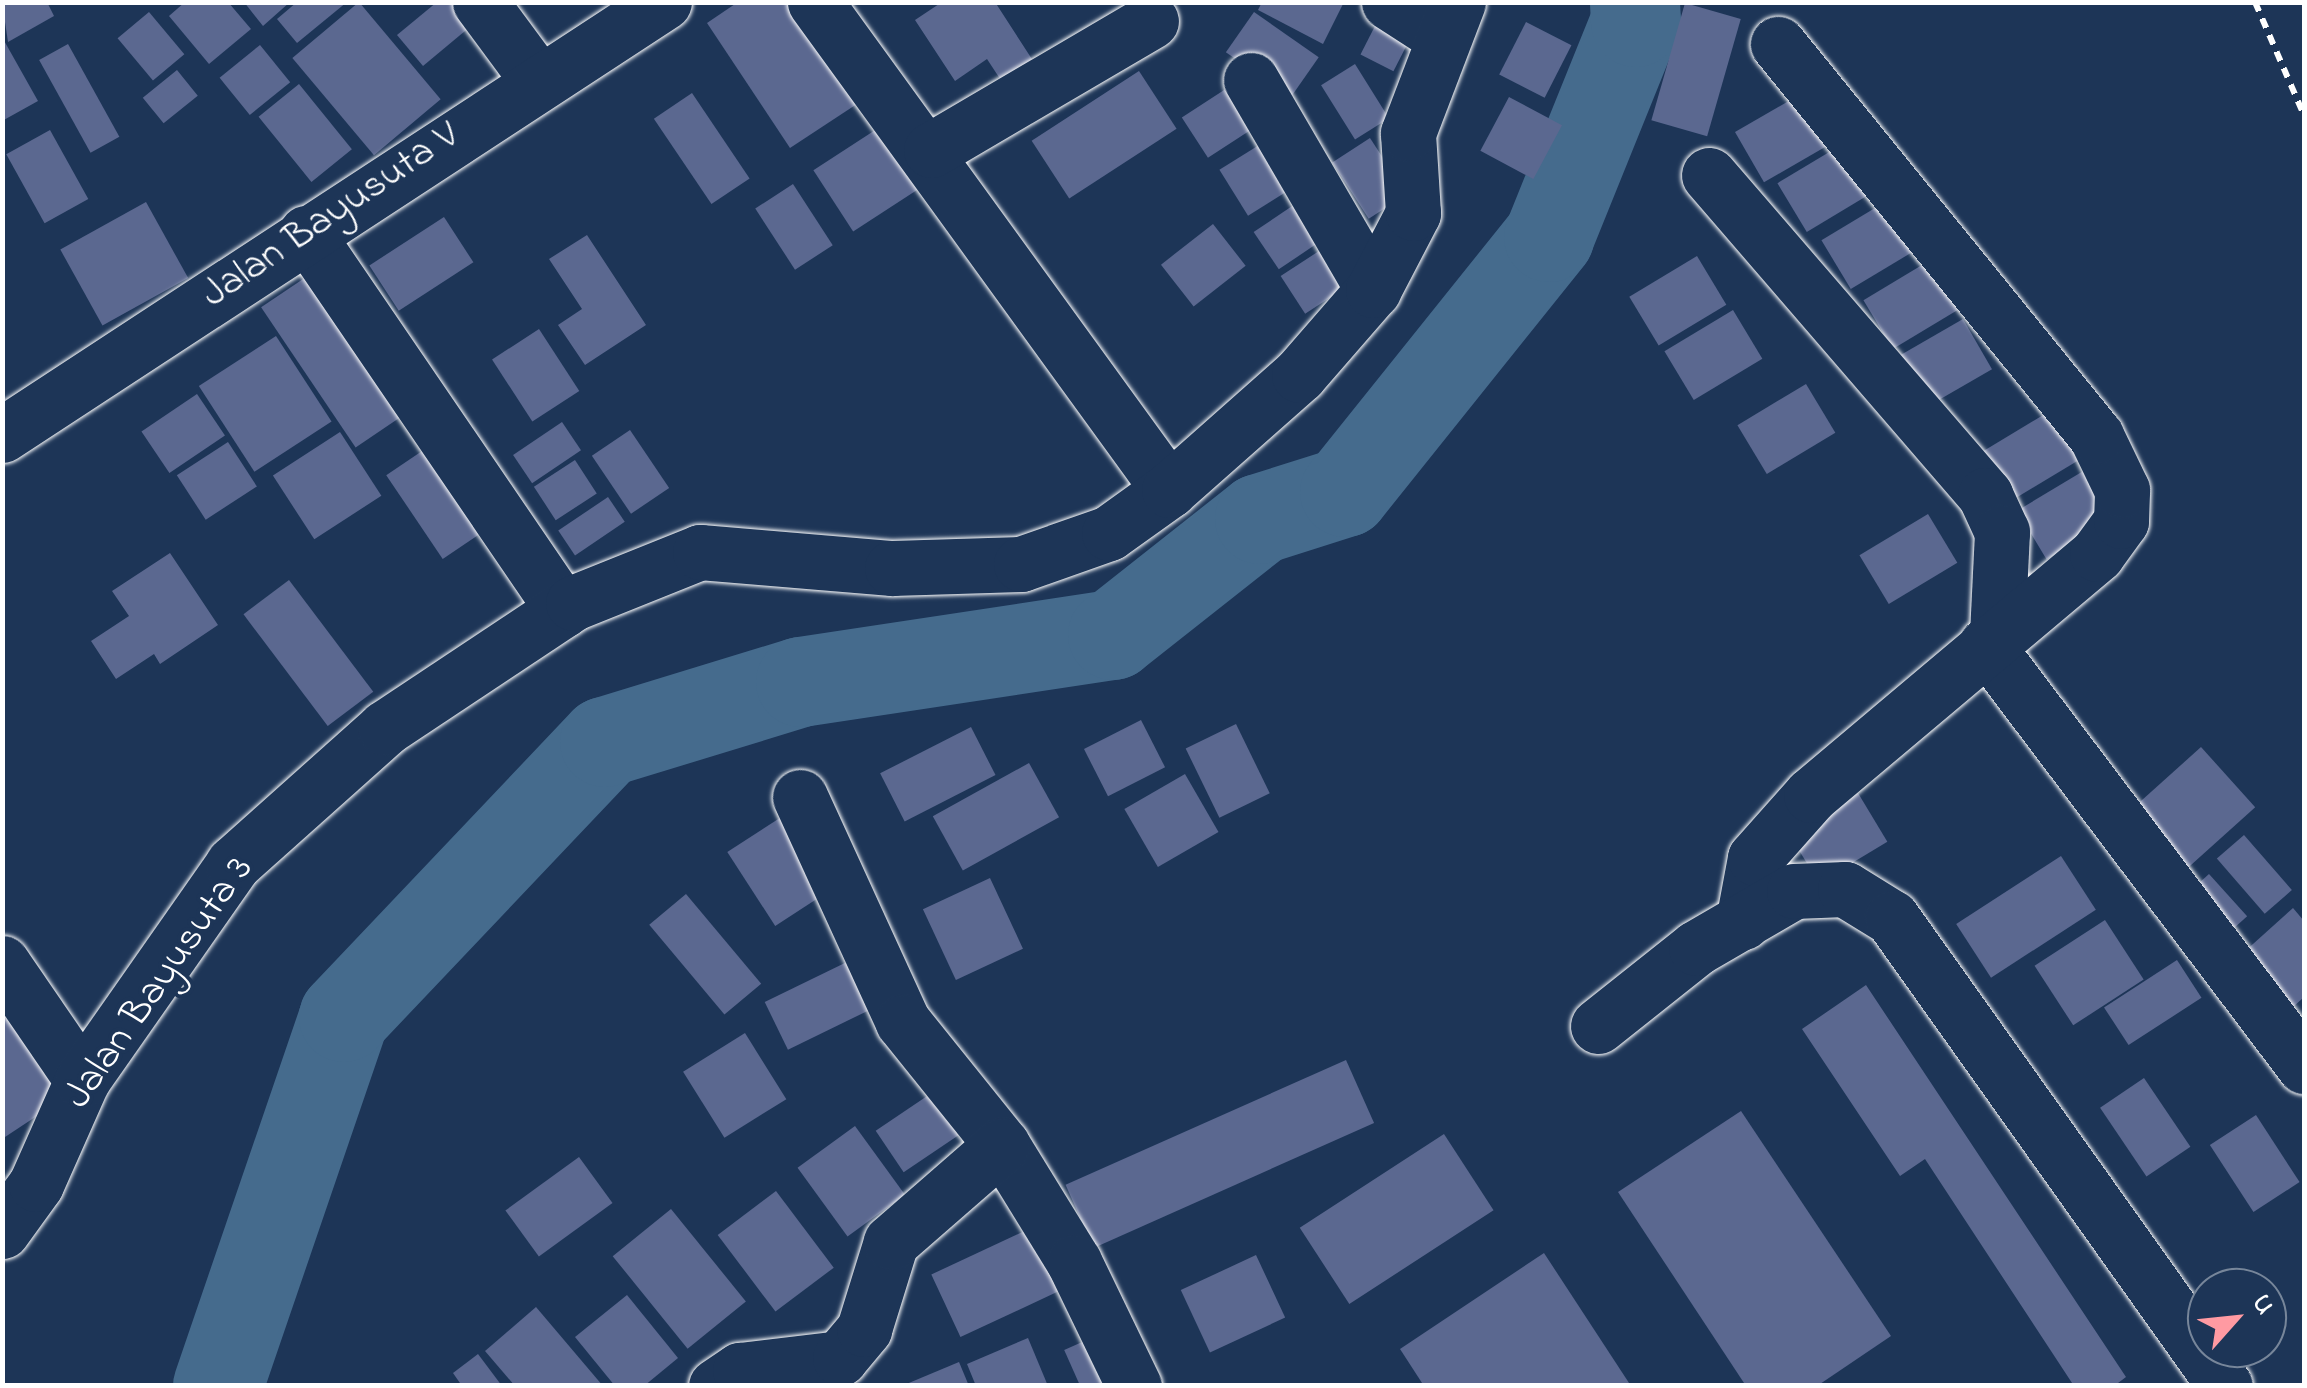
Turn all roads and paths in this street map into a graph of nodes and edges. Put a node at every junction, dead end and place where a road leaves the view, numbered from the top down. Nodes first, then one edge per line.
1 (480, 2) edge
2 (664, 2) edge
3 (815, 2) edge
4 (1389, 2) edge
5 (2256, 2) edge
6 (1151, 20) dead end
7 (1450, 20) edge
8 (1778, 44) dead end
9 (536, 79) junction
10 (1251, 80) dead end
11 (2304, 115) edge
12 (931, 150) junction
13 (1709, 175) dead end
14 (306, 233) junction
15 (1373, 290) junction
16 (2, 435) edge
17 (1169, 490) junction
18 (563, 610) junction
19 (1992, 641) junction
20 (800, 797) dead end
21 (1742, 922) junction
22 (2, 964) edge
23 (1598, 1026) dead end
24 (2302, 1058) edge
25 (82, 1080) junction
26 (1002, 1145) junction
27 (2, 1231) edge
28 (1119, 1260) dead end
29 (716, 1386) edge
30 (1134, 1386) edge
31 (1158, 1386) edge
32 (2226, 1386) edge

1 - 9 street
2 - 9 street, Jalan Bayusuta V
3 - 12 street
4 - 7 street
5 - 11 path
6 - 12 street
7 - 15 street, Jalan Bayusuta 3
8 - 19 street
9 - 14 street, Jalan Bayusuta V
10 - 15 street
12 - 17 street
13 - 19 street
14 - 16 street, Jalan Bayusuta V
14 - 18 street
15 - 17 street, Jalan Bayusuta 3
17 - 18 street, Jalan Bayusuta 3
18 - 25 street, Jalan Bayusuta 3
19 - 21 street
19 - 24 street
20 - 26 street
21 - 23 street
21 - 32 street
22 - 25 street
25 - 27 street, Jalan Bayusuta 3
26 - 29 street
26 - 30 street
28 - 31 street

